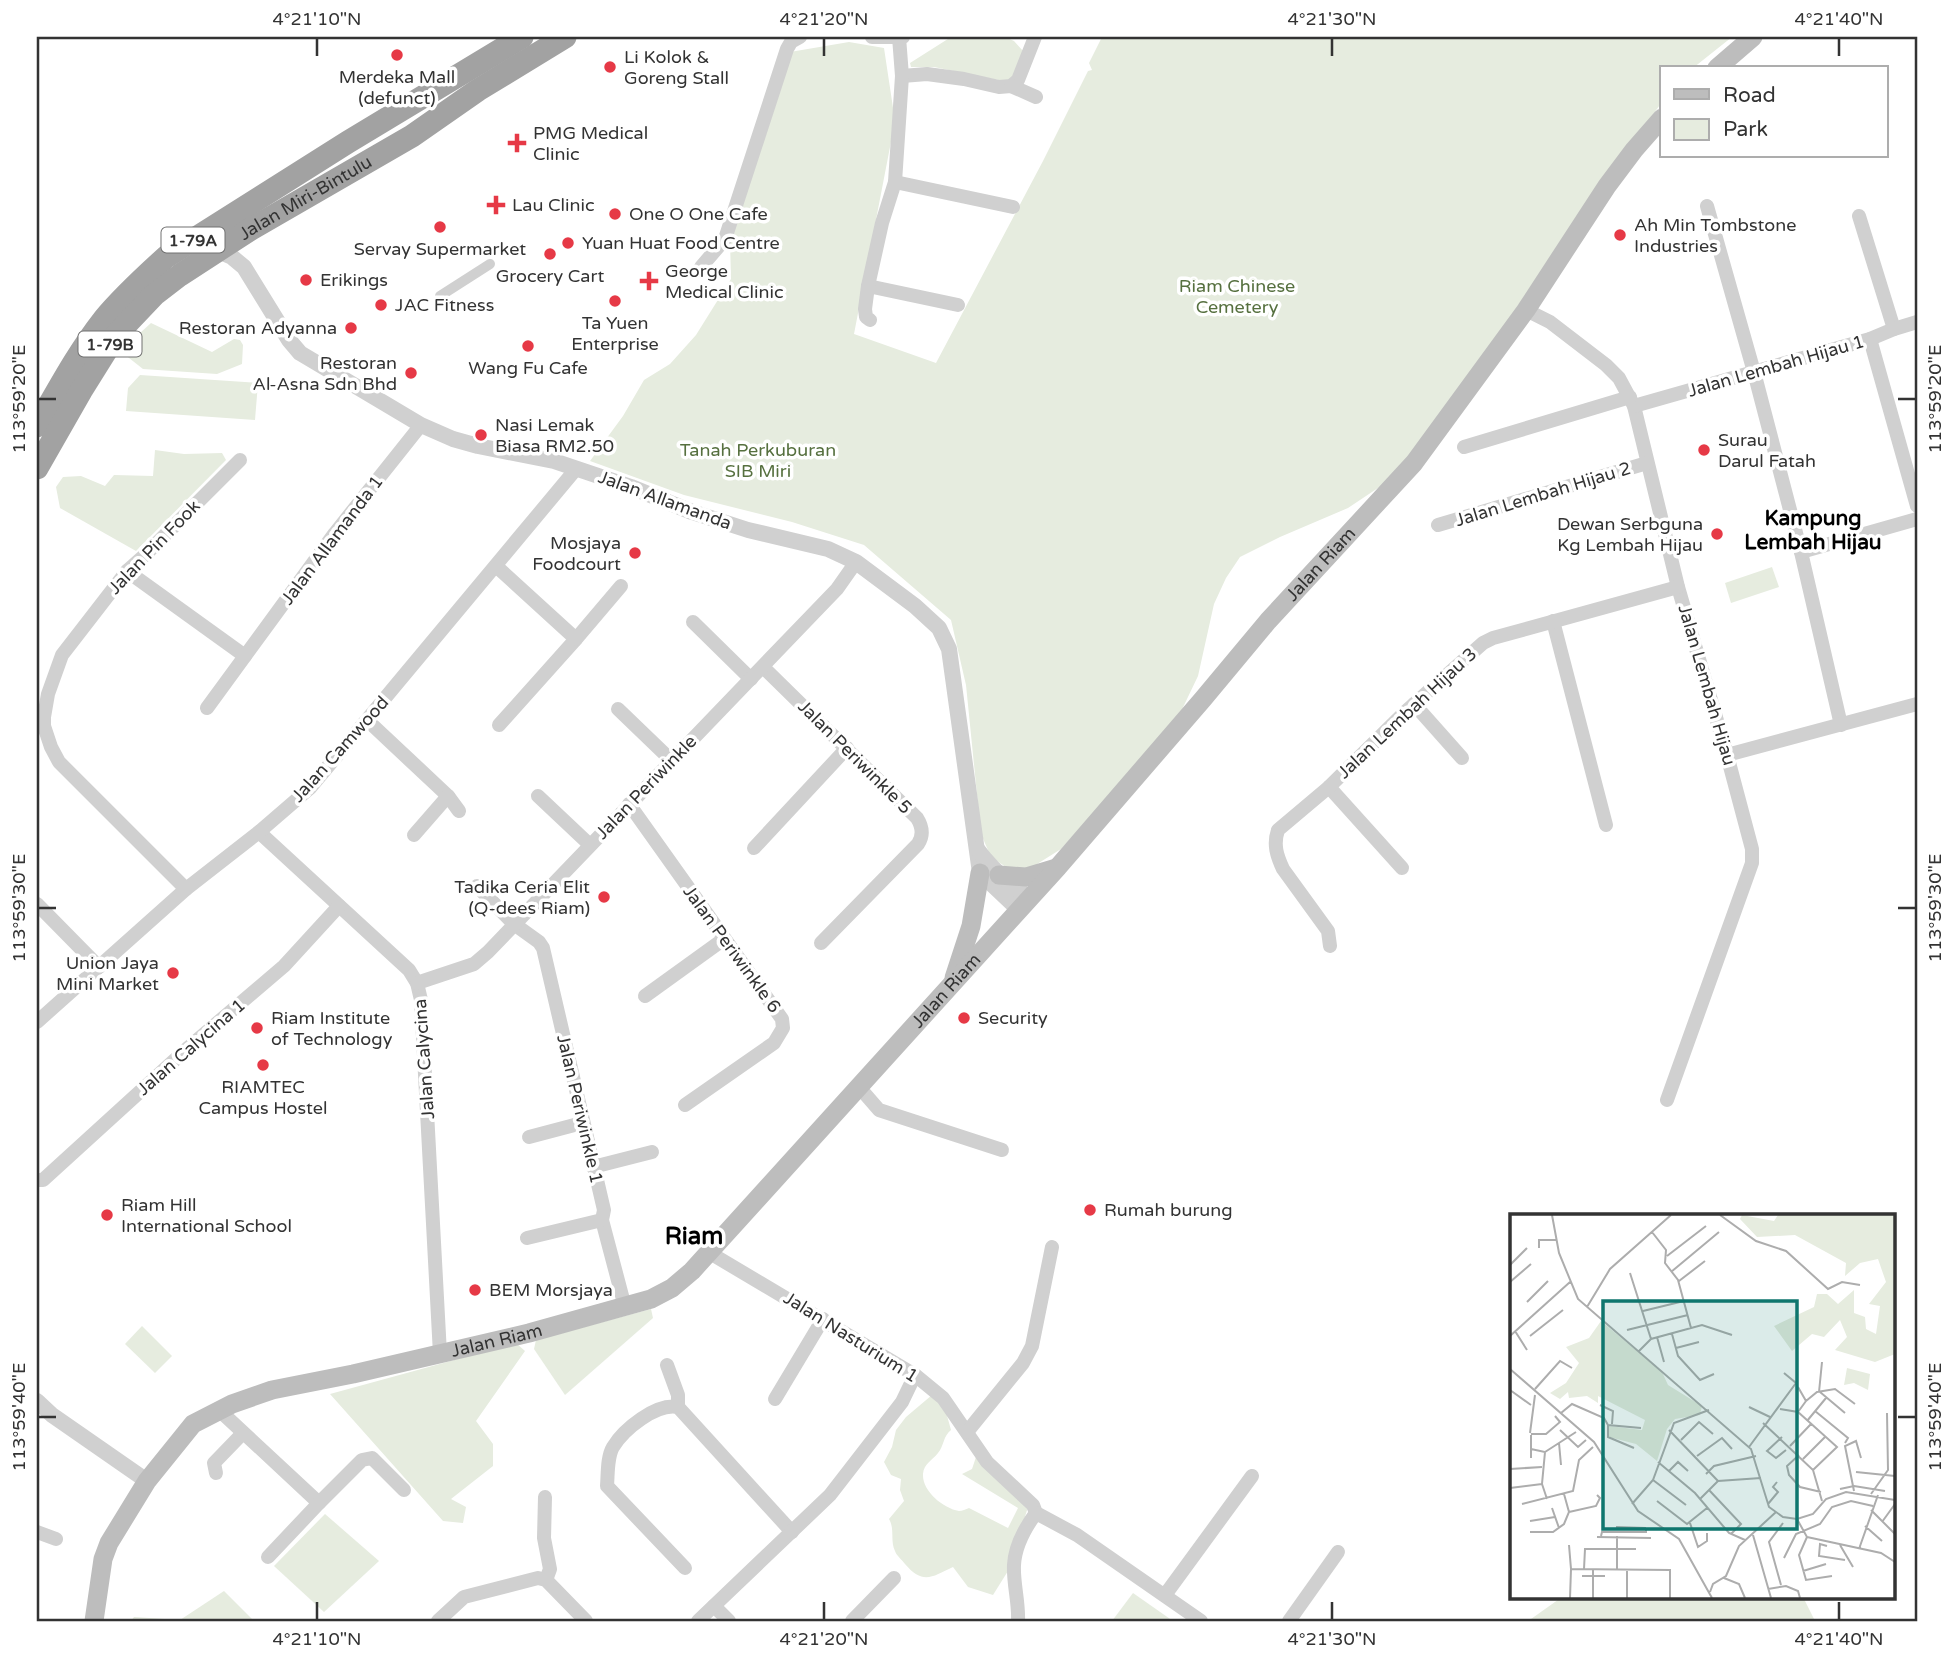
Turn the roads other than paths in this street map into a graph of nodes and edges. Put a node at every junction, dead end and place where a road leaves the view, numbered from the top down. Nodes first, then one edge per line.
1 (522, 37) edge
2 (565, 37) edge
3 (800, 37) edge
4 (872, 37) edge
5 (901, 37) edge
6 (1753, 37) edge
7 (1030, 38) edge
8 (1719, 66) edge
9 (902, 76) junction
10 (1011, 86) junction
11 (478, 90) junction
12 (1036, 97) dead end
13 (402, 109) junction
14 (1660, 120) edge
15 (895, 182) junction
16 (1707, 206) dead end
17 (1013, 207) dead end
18 (1859, 216) dead end
19 (244, 234) junction
20 (218, 251) junction
21 (490, 264) dead end
22 (244, 267) junction
23 (701, 267) dead end
24 (868, 286) junction
25 (440, 296) dead end
26 (958, 305) dead end
27 (1526, 310) junction
28 (870, 320) dead end
29 (1917, 322) edge
30 (1894, 329) junction
31 (1870, 340) junction
32 (1754, 372) junction
33 (1632, 402) junction
34 (421, 425) junction
35 (37, 426) edge
36 (1464, 447) dead end
37 (240, 460) dead end
38 (1647, 463) junction
39 (37, 468) edge
40 (576, 469) junction
41 (1917, 506) edge
42 (1917, 519) edge
43 (1438, 525) dead end
44 (1801, 552) junction
45 (856, 562) junction
46 (496, 566) junction
47 (127, 571) junction
48 (621, 586) dead end
49 (1678, 586) junction
50 (1553, 621) junction
51 (693, 622) dead end
52 (576, 639) junction
53 (245, 656) junction
54 (763, 667) junction
55 (751, 678) junction
56 (1414, 704) junction
57 (1917, 704) edge
58 (207, 708) dead end
59 (618, 709) dead end
60 (40, 714) edge
61 (367, 720) junction
62 (1841, 724) junction
63 (499, 725) dead end
64 (44, 746) edge
65 (847, 748) junction
66 (1727, 755) junction
67 (1462, 758) dead end
68 (671, 760) junction
69 (1329, 787) junction
70 (449, 796) junction
71 (538, 796) dead end
72 (629, 804) junction
73 (459, 811) dead end
74 (1606, 825) dead end
75 (259, 832) junction
76 (414, 835) dead end
77 (590, 845) junction
78 (754, 848) dead end
79 (1058, 867) junction
80 (1402, 868) dead end
81 (990, 874) junction
82 (477, 886) dead end
83 (186, 889) junction
84 (37, 904) edge
85 (1025, 904) junction
86 (339, 906) junction
87 (514, 924) junction
88 (724, 939) junction
89 (821, 943) dead end
90 (1330, 946) dead end
91 (99, 967) junction
92 (417, 983) junction
93 (951, 985) junction
94 (645, 996) dead end
95 (37, 1022) edge
96 (859, 1087) junction
97 (1667, 1100) dead end
98 (685, 1105) dead end
99 (582, 1123) junction
100 (529, 1137) dead end
101 (1002, 1150) dead end
102 (652, 1152) dead end
103 (593, 1167) junction
104 (37, 1180) edge
105 (602, 1220) junction
106 (527, 1238) dead end
107 (1052, 1247) dead end
108 (710, 1253) junction
109 (625, 1307) junction
110 (822, 1319) junction
111 (440, 1354) junction
112 (667, 1365) dead end
113 (915, 1375) junction
114 (775, 1399) dead end
115 (37, 1401) edge
116 (678, 1407) junction
117 (219, 1410) junction
118 (967, 1432) junction
119 (243, 1433) junction
120 (216, 1473) dead end
121 (1252, 1476) dead end
122 (147, 1481) junction
123 (404, 1490) dead end
124 (545, 1497) dead end
125 (319, 1503) junction
126 (1036, 1513) junction
127 (37, 1532) edge
128 (792, 1532) junction
129 (56, 1539) dead end
130 (1338, 1552) dead end
131 (268, 1557) dead end
132 (685, 1568) dead end
133 (894, 1578) dead end
134 (546, 1580) junction
135 (1165, 1595) junction
136 (714, 1606) junction
137 (94, 1621) edge
138 (438, 1621) edge
139 (586, 1621) edge
140 (698, 1621) edge
141 (729, 1621) edge
142 (852, 1621) edge
143 (1018, 1621) edge
144 (1201, 1621) edge
145 (1289, 1621) edge

1 - 13 highway, Jalan Miri-Bintulu / 1-79A
2 - 11 highway, Jalan Miri-Bintulu / 1-79B
3 - 23 street
4 - 5 street
5 - 9 street
6 - 8 main road
7 - 10 street
9 - 10 street
9 - 15 street
10 - 12 street
11 - 13 highway
11 - 19 highway, Jalan Miri-Bintulu / 1-79B
13 - 35 highway, Jalan Miri-Bintulu / 1-79A
14 - 27 main road, Jalan Riam
15 - 17 street
15 - 24 street
16 - 32 street
18 - 30 street
19 - 20 highway, Jalan Miri-Bintulu / 1-79B
19 - 22 street
20 - 22 street, Jalan Allamanda
20 - 39 highway, Jalan Miri-Bintulu / 1-79B
21 - 25 street
22 - 34 street, Jalan Allamanda
24 - 26 street
24 - 28 street
27 - 33 street, Jalan Lembah Hijau
27 - 79 main road, Jalan Riam
29 - 30 street, Jalan Lembah Hijau 1
30 - 31 street, Jalan Lembah Hijau 1
31 - 32 street, Jalan Lembah Hijau 1
31 - 41 street
32 - 33 street, Jalan Lembah Hijau 1
32 - 44 street
33 - 36 street, Jalan Lembah Hijau 1
33 - 38 street, Jalan Lembah Hijau
34 - 40 street, Jalan Allamanda
34 - 53 street, Jalan Allamanda 1
37 - 47 street, Jalan Pin Fook
38 - 43 street, Jalan Lembah Hijau 2
38 - 49 street, Jalan Lembah Hijau
40 - 45 street, Jalan Allamanda
40 - 46 street, Jalan Camwood
42 - 44 street
44 - 62 street
45 - 54 street, Jalan Periwinkle
45 - 81 street, Jalan Allamanda
46 - 52 street
46 - 61 street, Jalan Camwood
47 - 53 street
47 - 60 street, Jalan Pin Fook
48 - 52 street
49 - 50 street, Jalan Lembah Hijau 3
49 - 66 street, Jalan Lembah Hijau
50 - 56 street, Jalan Lembah Hijau 3
50 - 74 street
51 - 55 street
52 - 63 street
53 - 58 street, Jalan Allamanda 1
54 - 55 street, Jalan Periwinkle
54 - 65 street, Jalan Periwinkle 5
55 - 68 street, Jalan Periwinkle
56 - 67 street
56 - 69 street, Jalan Lembah Hijau 3
57 - 62 street
59 - 68 street
60 - 64 street, Jalan Pin Fook
61 - 70 street
61 - 75 street, Jalan Camwood
62 - 66 street
64 - 83 street, Jalan Pin Fook
65 - 78 street
65 - 89 street, Jalan Periwinkle 5
66 - 97 street, Jalan Lembah Hijau
68 - 72 street, Jalan Periwinkle
69 - 80 street
69 - 90 street, Jalan Lembah Hijau 3
70 - 73 street
70 - 76 street
71 - 77 street
72 - 77 street, Jalan Periwinkle
72 - 88 street, Jalan Periwinkle 6
75 - 83 street, Jalan Camwood
75 - 86 street, Jalan Calycina
77 - 87 street, Jalan Periwinkle
79 - 81 main road
79 - 85 main road, Jalan Riam
81 - 85 street
81 - 93 main road
82 - 87 street, Jalan Periwinkle 1
83 - 91 street, Jalan Camwood
84 - 91 street
85 - 93 main road, Jalan Riam
86 - 92 street, Jalan Calycina
86 - 104 street, Jalan Calycina 1
87 - 92 street, Jalan Periwinkle
87 - 99 street, Jalan Periwinkle 1
88 - 94 street
88 - 98 street, Jalan Periwinkle 6
91 - 95 street, Jalan Camwood
92 - 111 street, Jalan Calycina
93 - 96 main road, Jalan Riam
96 - 101 street
96 - 108 main road, Jalan Riam
99 - 100 street
99 - 103 street, Jalan Periwinkle 1
102 - 103 street
103 - 105 street, Jalan Periwinkle 1
105 - 106 street
105 - 109 street, Jalan Periwinkle 1
107 - 118 street
108 - 109 main road, Jalan Riam
108 - 110 street, Jalan Nasturium 1
109 - 111 main road, Jalan Riam
110 - 113 street, Jalan Nasturium 1
110 - 114 street
111 - 117 main road, Jalan Riam
112 - 116 street
113 - 118 street, Jalan Nasturium 1
113 - 128 street
115 - 122 street
116 - 128 street
116 - 132 street
117 - 119 street
117 - 122 main road, Jalan Riam
118 - 126 street, Jalan Nasturium 1
119 - 120 street
119 - 125 street
121 - 135 street
122 - 137 main road, Jalan Riam
123 - 125 street
124 - 134 street
125 - 131 street
126 - 135 street, Jalan Nasturium 1
126 - 143 street
127 - 129 street
128 - 136 street
130 - 145 street
133 - 142 street
134 - 138 street
134 - 139 street
135 - 144 street, Jalan Nasturium 1
136 - 140 street
136 - 141 street

